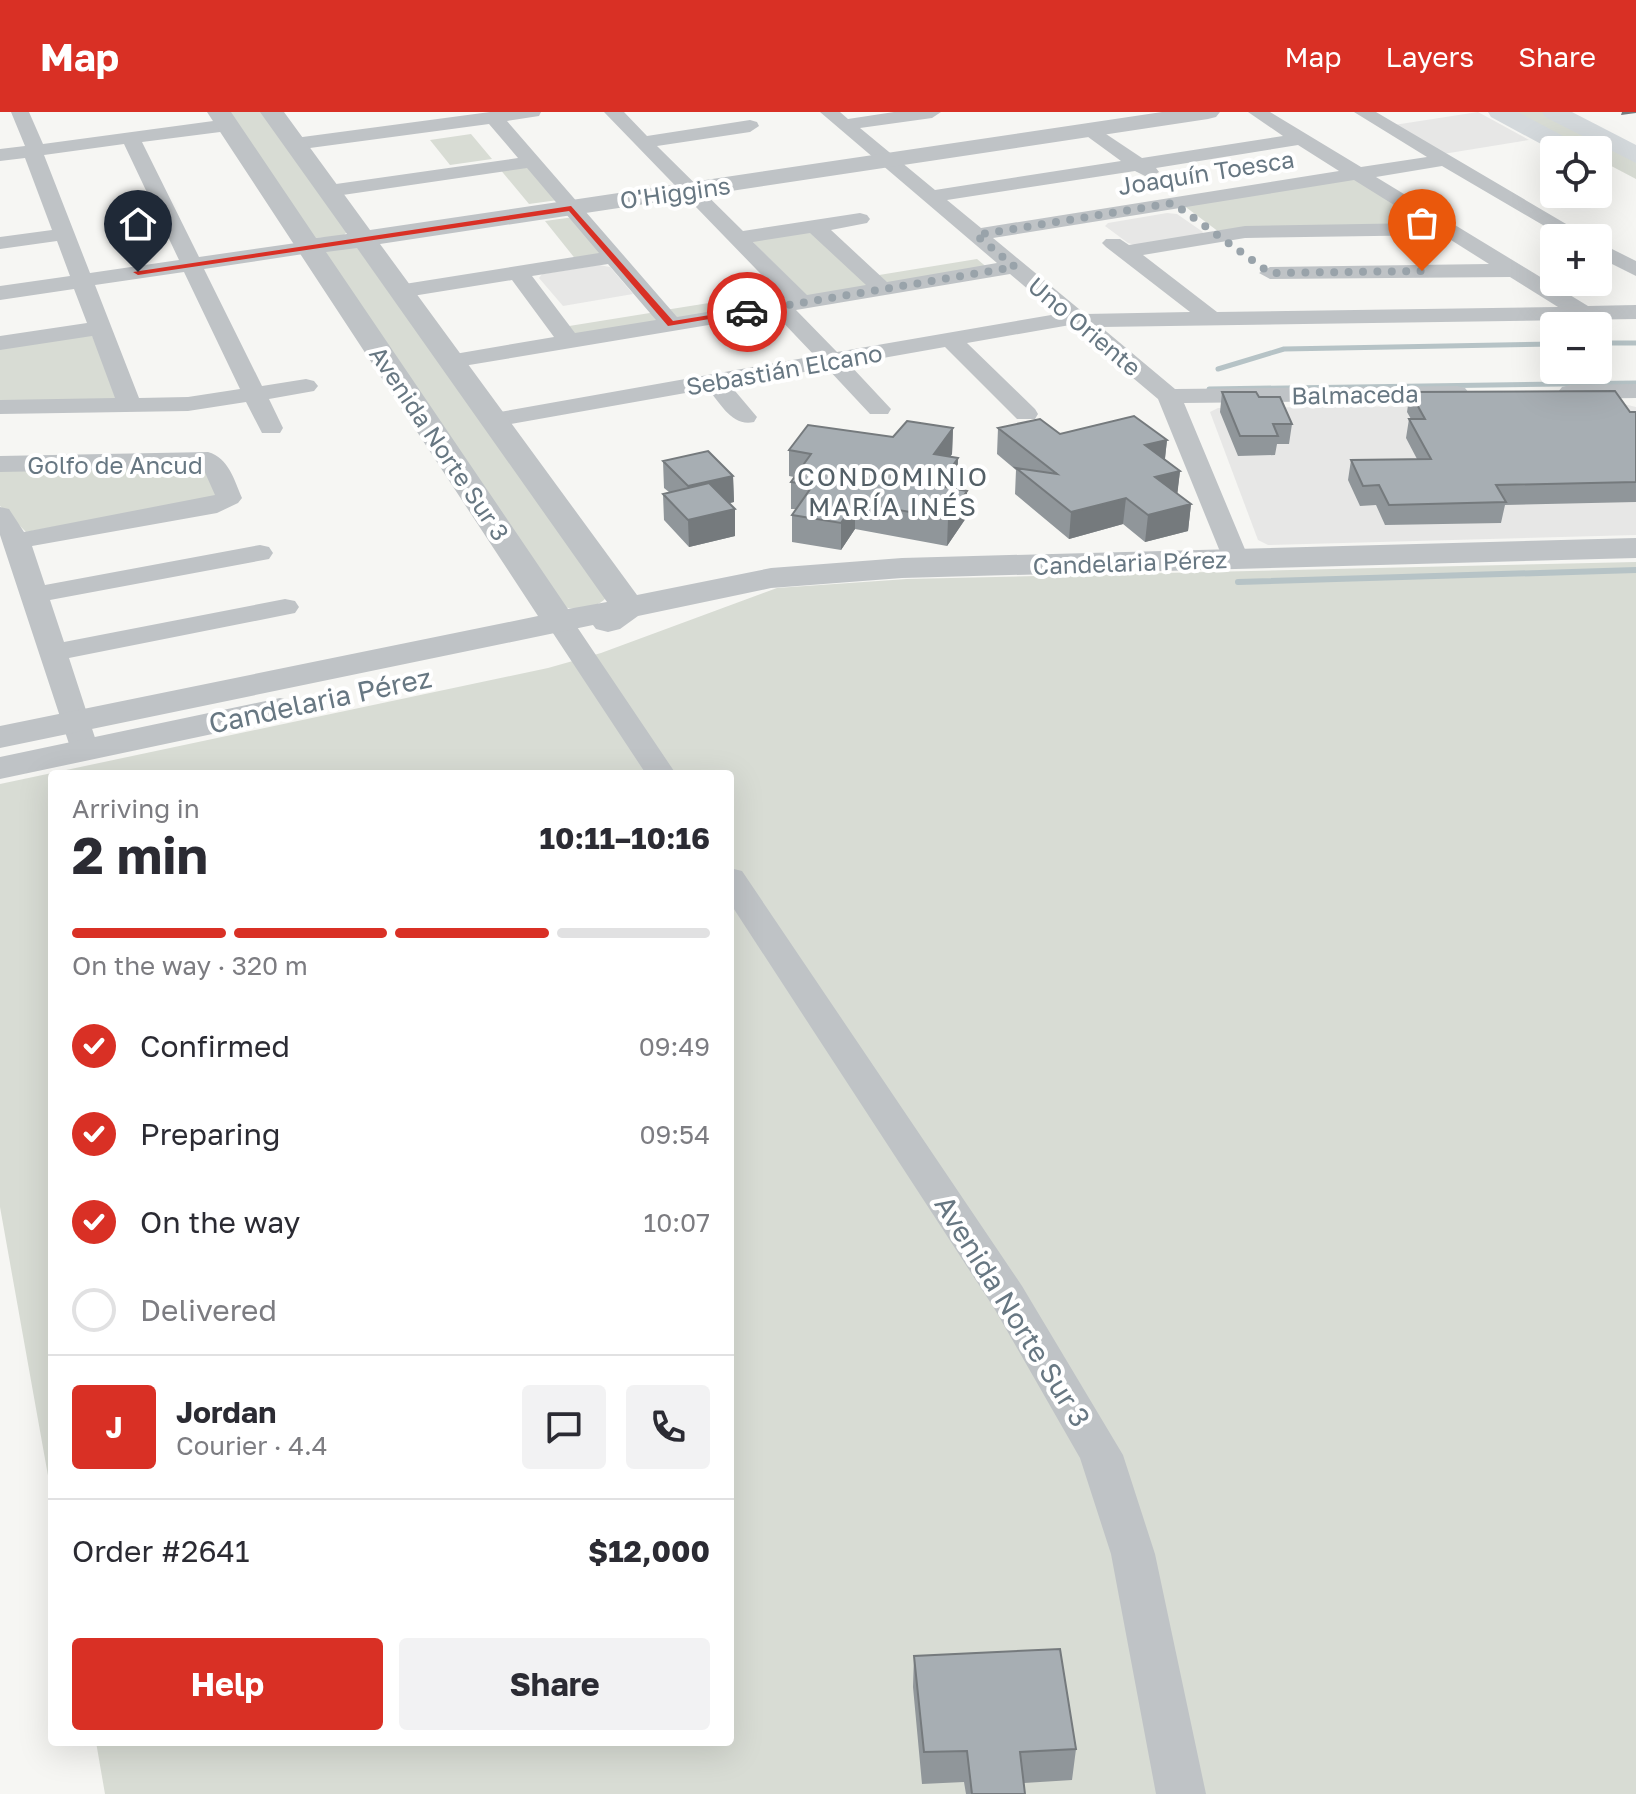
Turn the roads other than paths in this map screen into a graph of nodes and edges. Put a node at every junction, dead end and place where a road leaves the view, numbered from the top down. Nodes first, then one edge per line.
1 (20, 112) edge
2 (272, 112) edge
3 (532, 112) edge
4 (613, 112) edge
5 (932, 112) edge
6 (1208, 112) edge
7 (1257, 112) edge
8 (1363, 112) edge
9 (1500, 112) edge
10 (1554, 112) edge
11 (493, 117) junction
12 (224, 118) edge
13 (837, 118) edge
14 (1104, 123) edge
15 (750, 126) dead end
16 (408, 129) junction
17 (134, 133) junction
18 (1545, 136) edge
19 (1301, 139) junction
20 (643, 142) junction
21 (295, 144) junction
22 (34, 150) junction
23 (0, 155) edge
24 (1636, 155) edge
25 (1445, 160) junction
26 (887, 161) junction
27 (531, 162) junction
28 (1138, 164) junction
29 (443, 174) junction
30 (1357, 174) junction
31 (690, 190) junction
32 (329, 191) junction
33 (930, 197) junction
34 (1180, 202) junction
35 (571, 208) junction
36 (1081, 218) junction
37 (860, 219) dead end
38 (1556, 224) edge
39 (815, 226) junction
40 (1448, 229) junction
41 (65, 234) junction
42 (976, 235) junction
43 (1218, 236) junction
44 (738, 238) junction
45 (363, 239) junction
46 (0, 243) edge
47 (310, 247) junction
48 (1125, 252) junction
49 (1612, 256) edge
50 (613, 257) junction
51 (192, 264) junction
52 (1257, 264) junction
53 (1015, 267) junction
54 (1514, 270) junction
55 (1636, 270) edge
56 (517, 272) junction
57 (83, 280) junction
58 (882, 289) junction
59 (400, 291) junction
60 (0, 293) edge
61 (791, 304) junction
62 (1581, 312) edge
63 (1612, 312) edge
64 (1636, 312) edge
65 (1540, 314) edge
66 (1330, 317) junction
67 (1078, 319) junction
68 (1212, 319) junction
69 (671, 324) junction
70 (101, 328) junction
71 (950, 339) junction
72 (569, 341) junction
73 (0, 343) edge
74 (831, 360) junction
75 (451, 361) junction
76 (714, 381) junction
77 (306, 386) dead end
78 (1636, 391) edge
79 (1549, 392) edge
80 (1486, 393) edge
81 (255, 394) junction
82 (1169, 396) junction
83 (130, 405) junction
84 (0, 407) edge
85 (879, 409) dead end
86 (1026, 414) dead end
87 (745, 417) dead end
88 (494, 420) junction
89 (271, 428) dead end
90 (0, 464) edge
91 (5, 523) edge
92 (1636, 548) edge
93 (260, 553) dead end
94 (1236, 559) junction
95 (34, 595) junction
96 (285, 607) dead end
97 (628, 607) junction
98 (568, 634) junction
99 (53, 653) junction
100 (80, 736) junction
101 (0, 737) edge
102 (0, 768) edge
103 (658, 770) edge
104 (734, 884) edge
105 (1181, 1794) edge

1 - 22 street
2 - 21 street, Avenida Norte Sur 3
3 - 11 street
4 - 20 street
5 - 13 street
6 - 14 street, O'Higgins
7 - 19 street
8 - 25 street
9 - 18 main road
10 - 24 main road
11 - 16 street
11 - 27 street
12 - 17 street
12 - 47 street, Avenida Norte Sur 3
13 - 26 street, Uno Oriente
14 - 26 street, O'Higgins
14 - 28 street
15 - 20 street
16 - 21 street
16 - 29 street
17 - 22 street
17 - 51 street
19 - 28 street
19 - 30 street
20 - 31 street
21 - 32 street, Avenida Norte Sur 3
22 - 23 street
22 - 41 street
25 - 30 street, Joaquín Toesca
25 - 38 street
26 - 31 street, O'Higgins
26 - 33 street, Uno Oriente
27 - 29 street
27 - 35 street
28 - 33 street
28 - 34 street
29 - 32 street
30 - 34 street, Joaquín Toesca
30 - 40 street
31 - 35 street, O'Higgins
31 - 44 street
32 - 45 street, Avenida Norte Sur 3
33 - 42 street, Uno Oriente
34 - 36 street, Joaquín Toesca
34 - 43 street
35 - 45 street, O'Higgins
35 - 50 street
36 - 42 street, Joaquín Toesca
36 - 48 street
37 - 39 street
39 - 44 street
39 - 58 street
40 - 43 street
40 - 54 street
41 - 46 street
41 - 57 street
42 - 53 street, Uno Oriente
43 - 48 street
43 - 52 street
44 - 61 street
45 - 47 street, O'Higgins
45 - 59 street, Avenida Norte Sur 3
47 - 51 street, O'Higgins
47 - 98 street, Avenida Norte Sur 3
48 - 68 street
49 - 55 street
50 - 56 street
50 - 69 street
51 - 57 street, O'Higgins
51 - 81 street
52 - 54 street
52 - 66 street
53 - 58 street
53 - 67 street, Uno Oriente
54 - 62 street
56 - 59 street
56 - 72 street
57 - 60 street, O'Higgins
57 - 70 street
58 - 61 street
59 - 75 street, Avenida Norte Sur 3
61 - 69 street
61 - 74 street
63 - 64 street, Sebastián Elcano
65 - 66 street, Sebastián Elcano
66 - 68 street, Sebastián Elcano
67 - 68 street, Sebastián Elcano
67 - 71 street, Sebastián Elcano
67 - 82 street, Uno Oriente
69 - 72 street
70 - 73 street
70 - 83 street
71 - 74 street, Sebastián Elcano
71 - 86 street
72 - 75 street
74 - 76 street, Sebastián Elcano
74 - 85 street
75 - 88 street, Avenida Norte Sur 3
76 - 87 street
76 - 88 street, Sebastián Elcano
77 - 81 street
78 - 79 street
80 - 82 street, Balmaceda
81 - 83 street
81 - 89 street
82 - 94 street, Uno Oriente
83 - 84 street
88 - 97 street, Avenida Norte Sur 3
90 - 91 street, Golfo de Ancud
91 - 95 street
92 - 94 street, Candelaria Pérez
93 - 95 street
94 - 97 street, Candelaria Pérez
95 - 99 street
96 - 99 street
97 - 98 street, Candelaria Pérez
98 - 100 street, Candelaria Pérez
98 - 103 street, Avenida Norte Sur 3
99 - 100 street
100 - 101 street, Candelaria Pérez
100 - 102 street, Candelaria Pérez
104 - 105 street, Avenida Norte Sur 3

